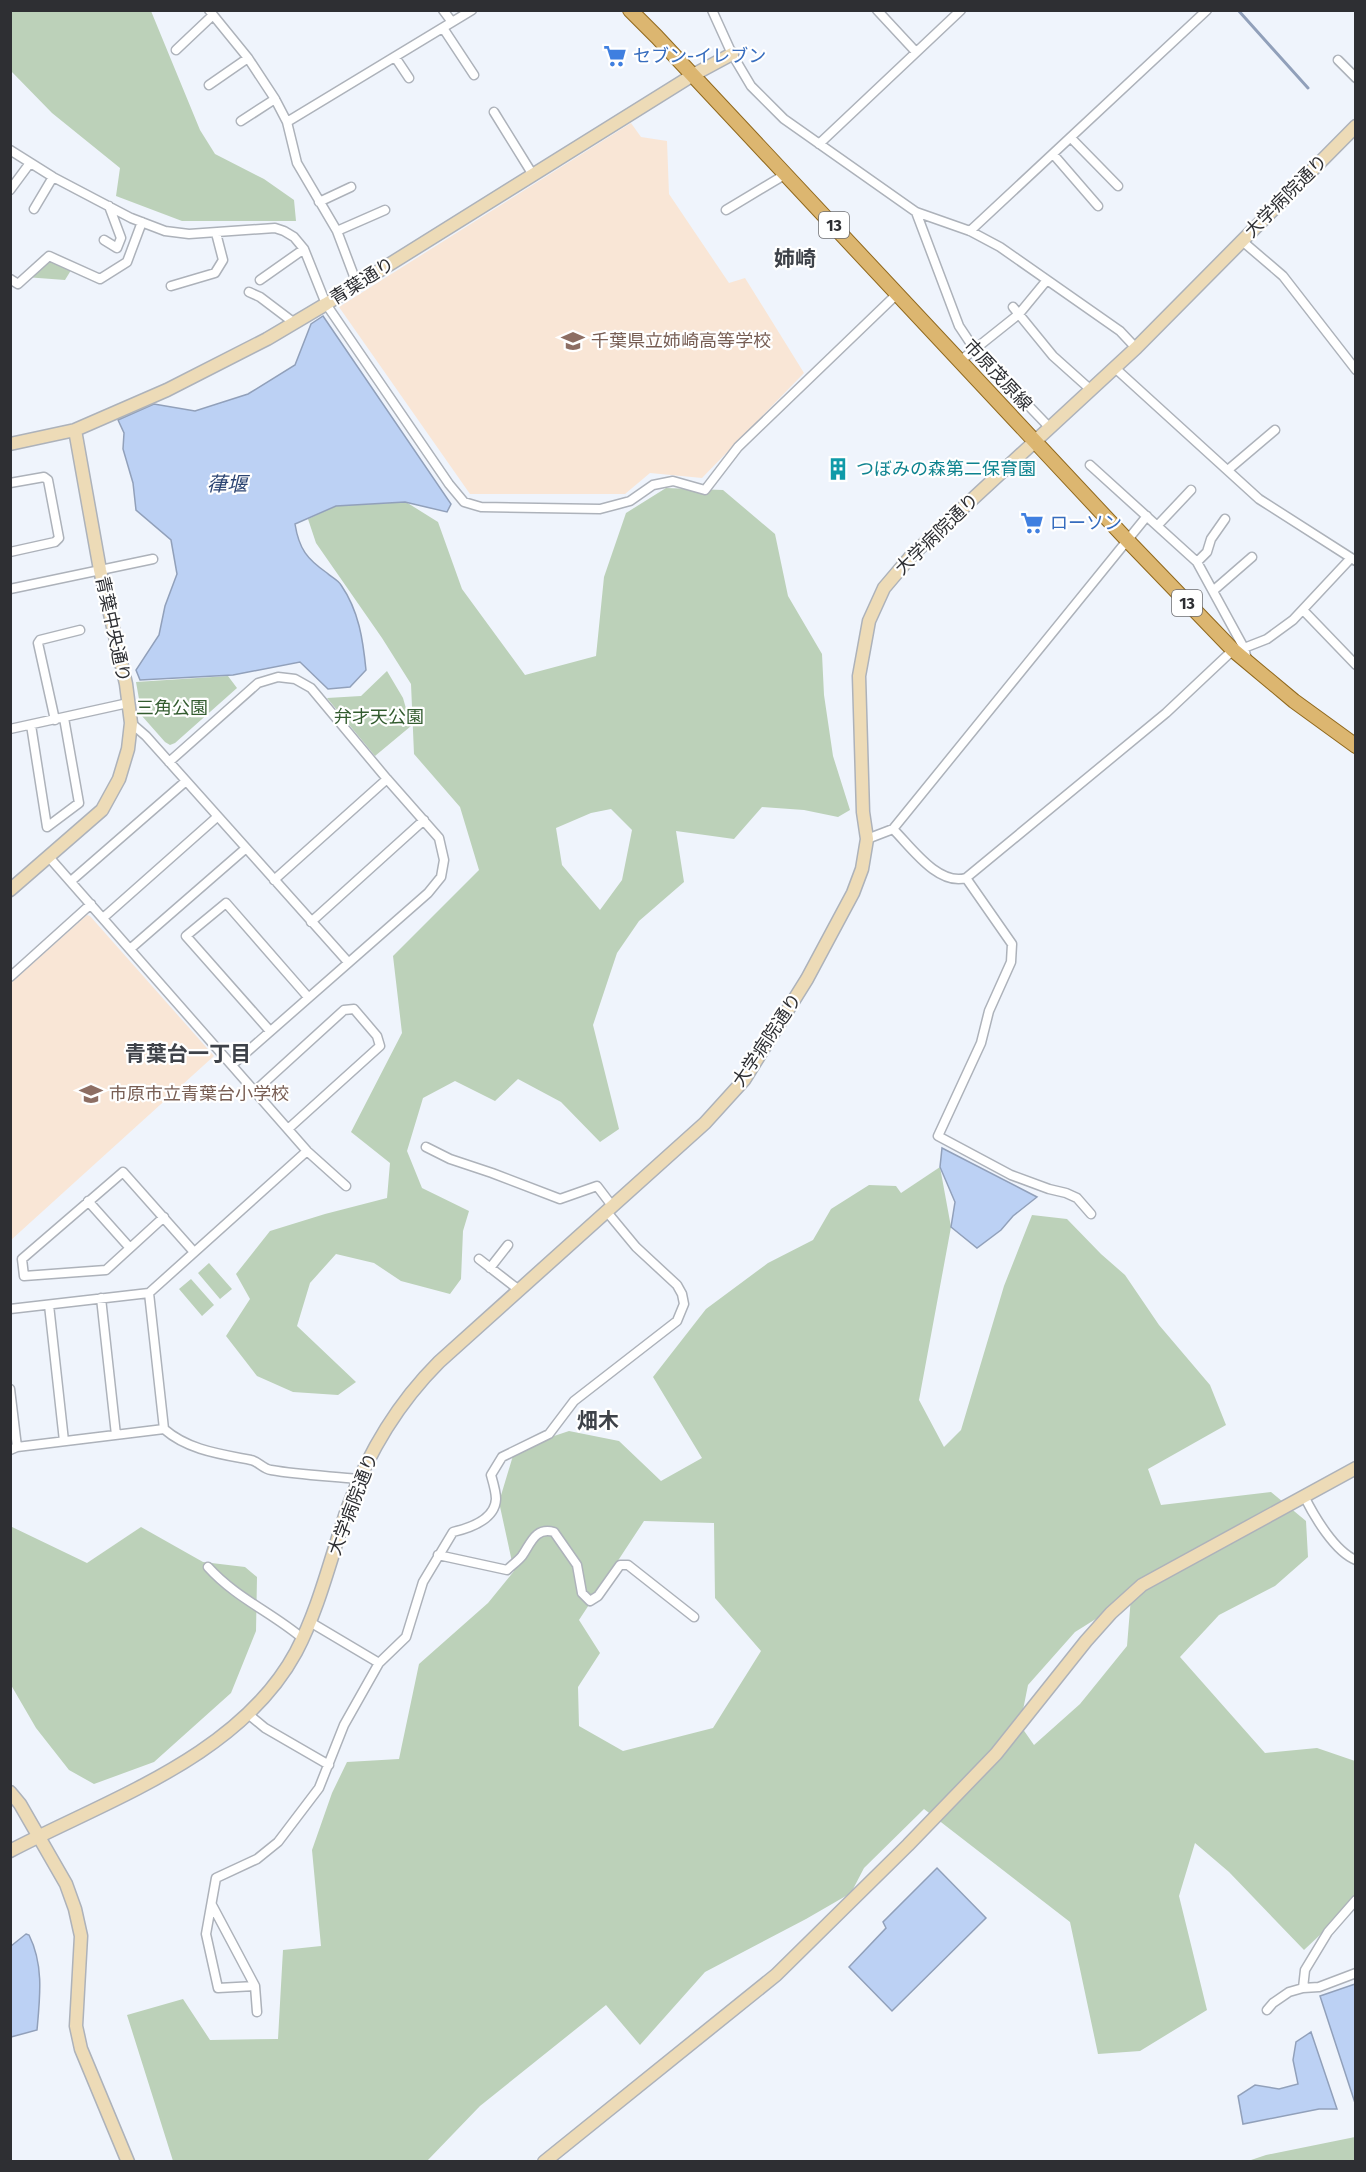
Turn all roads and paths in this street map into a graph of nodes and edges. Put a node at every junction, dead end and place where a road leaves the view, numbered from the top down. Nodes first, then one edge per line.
1 (443, 10) edge
2 (472, 10) edge
3 (630, 10) edge
4 (877, 10) edge
5 (961, 10) edge
6 (1207, 10) edge
7 (713, 11) edge
8 (211, 13) edge
9 (452, 22) junction
10 (443, 28) junction
11 (176, 50) dead end
12 (916, 52) junction
13 (732, 54) junction
14 (395, 57) junction
15 (248, 58) junction
16 (1338, 60) dead end
17 (474, 75) dead end
18 (693, 75) junction
19 (409, 78) dead end
20 (1356, 78) edge
21 (209, 86) dead end
22 (275, 99) junction
23 (494, 112) dead end
24 (241, 121) dead end
25 (287, 122) junction
26 (1356, 126) edge
27 (1071, 138) junction
28 (819, 144) junction
29 (11, 151) edge
30 (1053, 154) junction
31 (30, 163) junction
32 (532, 174) junction
33 (786, 174) junction
34 (53, 177) junction
35 (1118, 186) dead end
36 (351, 187) dead end
37 (10, 190) edge
38 (319, 202) junction
39 (109, 206) junction
40 (1098, 206) dead end
41 (34, 209) dead end
42 (385, 210) dead end
43 (726, 210) dead end
44 (916, 212) junction
45 (142, 222) junction
46 (337, 231) junction
47 (970, 231) junction
48 (216, 233) junction
49 (105, 240) dead end
50 (1241, 240) junction
51 (304, 249) junction
52 (10, 279) edge
53 (260, 280) dead end
54 (1047, 280) junction
55 (357, 285) junction
56 (171, 286) dead end
57 (249, 292) dead end
58 (897, 294) junction
59 (326, 304) junction
60 (1016, 310) junction
61 (293, 322) junction
62 (1136, 348) junction
63 (975, 350) junction
64 (960, 361) junction
65 (1115, 368) junction
66 (1356, 370) edge
67 (1091, 390) junction
68 (1050, 428) junction
69 (75, 430) junction
70 (1275, 430) dead end
71 (1035, 442) junction
72 (10, 444) edge
73 (1090, 465) dead end
74 (1228, 469) junction
75 (10, 483) edge
76 (1191, 490) dead end
77 (1147, 516) junction
78 (1225, 519) dead end
79 (1158, 525) junction
80 (1128, 541) junction
81 (10, 552) edge
82 (1252, 557) dead end
83 (153, 559) dead end
84 (1353, 560) edge
85 (1197, 562) junction
86 (100, 570) junction
87 (10, 589) edge
88 (1214, 590) junction
89 (1303, 610) junction
90 (80, 630) dead end
91 (1239, 649) junction
92 (1356, 665) edge
93 (129, 703) junction
94 (60, 719) junction
95 (131, 723) junction
96 (31, 725) junction
97 (10, 729) edge
98 (1356, 746) edge
99 (169, 762) junction
100 (387, 779) junction
101 (186, 781) junction
102 (217, 817) junction
103 (424, 820) junction
104 (893, 829) junction
105 (867, 839) junction
106 (245, 849) junction
107 (48, 856) junction
108 (966, 878) junction
109 (274, 880) junction
110 (71, 881) junction
111 (10, 890) edge
112 (92, 904) junction
113 (103, 918) junction
114 (311, 922) junction
115 (130, 949) junction
116 (348, 962) junction
117 (10, 977) edge
118 (308, 997) junction
119 (270, 1030) junction
120 (232, 1065) junction
121 (255, 1091) junction
122 (288, 1129) junction
123 (426, 1147) dead end
124 (307, 1151) junction
125 (346, 1186) dead end
126 (88, 1201) junction
127 (610, 1209) junction
128 (1091, 1214) dead end
129 (164, 1217) junction
130 (508, 1245) dead end
131 (130, 1248) junction
132 (194, 1252) junction
133 (479, 1259) dead end
134 (490, 1268) junction
135 (519, 1290) junction
136 (148, 1293) junction
137 (101, 1298) junction
138 (49, 1305) junction
139 (10, 1309) edge
140 (10, 1389) edge
141 (164, 1429) junction
142 (116, 1435) junction
143 (64, 1441) junction
144 (14, 1448) edge
145 (1356, 1468) edge
146 (360, 1479) junction
147 (1304, 1496) junction
148 (438, 1555) junction
149 (1356, 1560) edge
150 (208, 1567) dead end
151 (694, 1617) dead end
152 (310, 1622) junction
153 (302, 1638) junction
154 (379, 1663) junction
155 (248, 1714) junction
156 (329, 1765) junction
157 (10, 1792) edge
158 (39, 1836) junction
159 (10, 1851) edge
160 (1356, 1900) edge
161 (211, 1905) junction
162 (1356, 1973) edge
163 (255, 1986) junction
164 (1303, 1988) junction
165 (1267, 2010) dead end
166 (257, 2012) dead end
167 (128, 2162) edge
168 (544, 2162) edge

1 - 9 street
2 - 9 street
3 - 18 main road, 市原茂原線 / 13
4 - 12 street
5 - 12 street
6 - 27 street
7 - 13 street
8 - 11 street
8 - 15 street
9 - 10 street
10 - 14 street
10 - 17 street
12 - 28 street
13 - 18 street, 青葉通り
13 - 28 street
14 - 19 street
14 - 25 street
15 - 21 street
15 - 22 street
16 - 20 street
18 - 32 street, 青葉通り
18 - 33 main road, 市原茂原線 / 13
22 - 24 street
22 - 25 street
23 - 32 street
25 - 38 street
26 - 50 street, 大学病院通り
27 - 30 street
27 - 35 street
28 - 44 street
29 - 31 street
30 - 40 street
30 - 47 street
31 - 34 street
31 - 37 street
32 - 55 street, 青葉通り
33 - 43 street
33 - 58 main road, 市原茂原線 / 13
34 - 39 street
34 - 41 street
36 - 38 street
38 - 46 street
39 - 45 street
39 - 49 street
42 - 46 street
44 - 47 street
44 - 63 street
45 - 48 street
45 - 52 street
46 - 55 street
47 - 54 street
48 - 51 street
48 - 56 street
50 - 62 street, 大学病院通り
50 - 66 street
51 - 53 street
51 - 59 street
54 - 60 street
54 - 62 street
55 - 59 street, 青葉通り
57 - 61 street
58 - 59 street
58 - 64 main road, 市原茂原線 / 13
59 - 61 street, 青葉通り
60 - 63 street
60 - 67 street
61 - 69 street, 青葉通り
62 - 65 street, 大学病院通り
63 - 64 street
63 - 68 street
64 - 71 main road, 市原茂原線 / 13
65 - 67 street, 大学病院通り
65 - 74 street
67 - 68 street, 大学病院通り
68 - 71 street, 大学病院通り
69 - 72 street, 青葉通り
69 - 86 street, 青葉中央通り
70 - 74 street
71 - 80 main road, 市原茂原線 / 13
71 - 105 street, 大学病院通り
73 - 77 street
74 - 84 street
75 - 81 street
76 - 79 street
77 - 79 street
77 - 80 street
78 - 85 street
79 - 85 street
80 - 91 main road, 市原茂原線 / 13
80 - 104 street
82 - 88 street
83 - 86 street
84 - 89 street
85 - 88 street
86 - 87 street
86 - 93 street, 青葉中央通り
88 - 91 street
89 - 91 street
89 - 92 street
90 - 94 street
91 - 98 main road, 市原茂原線 / 13
91 - 108 street
93 - 94 street
93 - 95 street, 青葉中央通り
94 - 96 street
94 - 96 street
95 - 99 street
95 - 107 street, 青葉中央通り
96 - 97 street
99 - 100 street
99 - 101 street
100 - 103 street
100 - 109 street
101 - 102 street
101 - 110 street
102 - 106 street
102 - 113 street
103 - 114 street
103 - 116 street
104 - 105 street
104 - 108 street
105 - 127 street, 大学病院通り
106 - 109 street
106 - 115 street
107 - 110 street
107 - 111 street, 青葉中央通り
108 - 128 street
109 - 114 street
110 - 112 street
112 - 113 street
112 - 117 street
113 - 115 street
114 - 116 street
115 - 120 street
116 - 118 street
118 - 119 street
118 - 119 street
119 - 120 street
120 - 121 street
121 - 122 street
121 - 122 street
122 - 124 street
123 - 127 street
124 - 125 street
124 - 132 street
126 - 129 street
126 - 131 street
126 - 131 street
127 - 135 street, 大学病院通り
127 - 148 street
129 - 131 street
129 - 132 street
130 - 134 street
132 - 136 street
133 - 134 street
134 - 135 street
135 - 146 street, 大学病院通り
136 - 137 street
136 - 141 street
137 - 138 street
137 - 142 street
138 - 139 street
138 - 143 street
140 - 144 street
141 - 142 street
141 - 146 street
142 - 143 street
143 - 144 street
145 - 147 street
146 - 152 street, 大学病院通り
147 - 149 street
147 - 168 street
148 - 151 street
148 - 154 street
150 - 153 street
152 - 153 street, 大学病院通り
152 - 154 street
153 - 155 street, 大学病院通り
154 - 156 street
155 - 156 street
155 - 158 street, 大学病院通り
156 - 161 street
157 - 158 street
158 - 159 street, 大学病院通り
158 - 167 street
160 - 164 street
161 - 163 street
161 - 163 street
162 - 164 street
163 - 166 street
164 - 165 street

